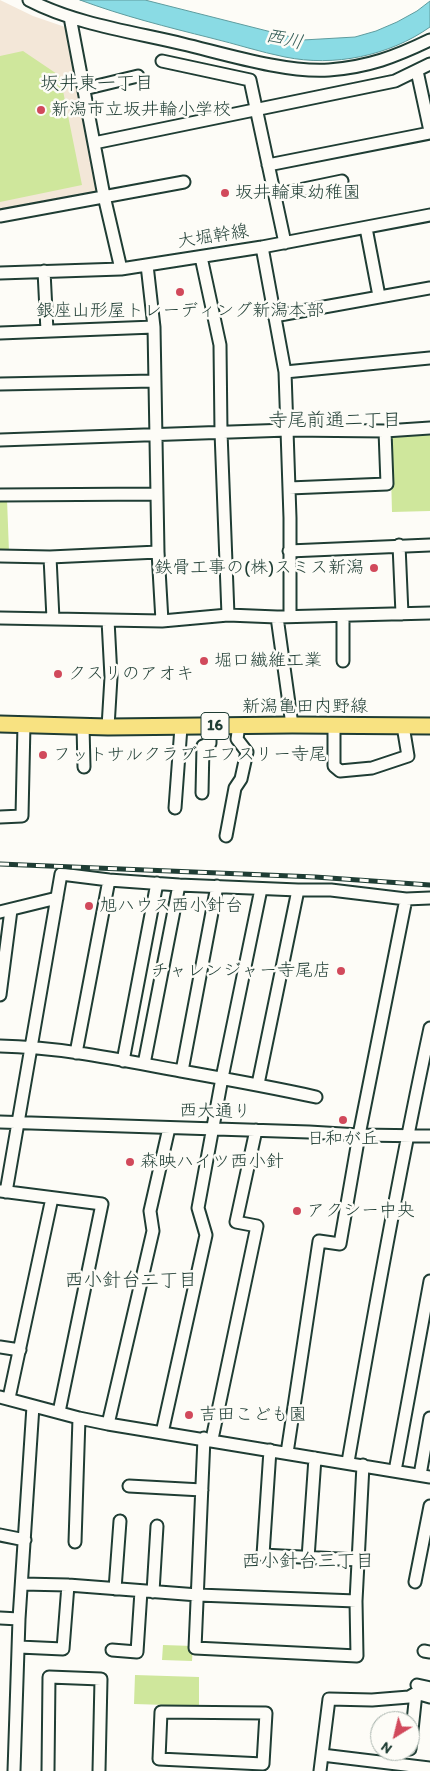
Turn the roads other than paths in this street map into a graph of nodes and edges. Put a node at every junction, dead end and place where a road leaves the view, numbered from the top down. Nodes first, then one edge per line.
1 (29, 0) edge
2 (70, 17) junction
3 (430, 40) edge
4 (162, 61) dead end
5 (430, 64) edge
6 (417, 71) junction
7 (138, 76) dead end
8 (84, 89) junction
9 (256, 108) junction
10 (428, 112) edge
11 (430, 132) edge
12 (94, 143) junction
13 (268, 165) junction
14 (342, 181) dead end
15 (184, 182) dead end
16 (275, 195) junction
17 (104, 196) junction
18 (0, 216) edge
19 (430, 216) edge
20 (366, 228) junction
21 (285, 243) junction
22 (262, 247) junction
23 (201, 257) junction
24 (147, 266) junction
25 (121, 269) junction
26 (44, 271) junction
27 (0, 273) edge
28 (430, 288) edge
29 (379, 296) junction
30 (274, 316) junction
31 (154, 327) junction
32 (47, 331) junction
33 (0, 333) edge
34 (430, 358) edge
35 (285, 372) junction
36 (154, 381) junction
37 (0, 384) edge
38 (430, 428) edge
39 (288, 430) junction
40 (385, 431) junction
41 (220, 432) junction
42 (155, 434) junction
43 (0, 440) edge
44 (289, 488) junction
45 (157, 494) junction
46 (0, 495) edge
47 (399, 545) junction
48 (430, 545) edge
49 (289, 551) junction
50 (158, 552) junction
51 (0, 556) edge
52 (50, 557) junction
53 (430, 613) edge
54 (402, 614) junction
55 (228, 615) junction
56 (290, 616) junction
57 (344, 616) junction
58 (277, 617) junction
59 (0, 618) edge
60 (53, 619) junction
61 (108, 620) junction
62 (162, 621) junction
63 (343, 662) dead end
64 (0, 724) edge
65 (24, 724) junction
66 (239, 725) junction
67 (292, 725) junction
68 (83, 726) junction
69 (210, 726) junction
70 (334, 726) junction
71 (403, 726) junction
72 (430, 726) edge
73 (108, 727) junction
74 (180, 727) junction
75 (84, 767) dead end
76 (202, 793) dead end
77 (175, 808) dead end
78 (0, 817) edge
79 (226, 836) dead end
80 (109, 880) junction
81 (157, 883) junction
82 (179, 885) junction
83 (217, 886) junction
84 (261, 889) junction
85 (298, 890) junction
86 (57, 898) junction
87 (430, 898) edge
88 (406, 899) junction
89 (6, 911) edge
90 (0, 995) edge
91 (430, 1028) edge
92 (0, 1046) edge
93 (30, 1046) junction
94 (76, 1053) junction
95 (123, 1060) junction
96 (144, 1064) junction
97 (182, 1071) junction
98 (222, 1078) junction
99 (258, 1084) junction
100 (316, 1097) dead end
101 (0, 1122) edge
102 (18, 1122) junction
103 (169, 1128) junction
104 (213, 1130) junction
105 (256, 1130) junction
106 (359, 1135) junction
107 (407, 1136) junction
108 (430, 1136) edge
109 (3, 1191) edge
110 (52, 1198) junction
111 (430, 1280) edge
112 (0, 1347) edge
113 (20, 1350) junction
114 (5, 1398) edge
115 (33, 1406) junction
116 (59, 1412) junction
117 (79, 1418) junction
118 (430, 1418) edge
119 (108, 1424) junction
120 (162, 1433) junction
121 (208, 1439) junction
122 (270, 1450) junction
123 (287, 1453) junction
124 (315, 1458) junction
125 (348, 1462) junction
126 (363, 1465) junction
127 (395, 1471) junction
128 (425, 1476) edge
129 (129, 1486) dead end
130 (202, 1490) junction
131 (430, 1506) edge
132 (120, 1521) dead end
133 (157, 1526) dead end
134 (0, 1535) edge
135 (25, 1540) junction
136 (75, 1542) dead end
137 (308, 1558) junction
138 (358, 1560) junction
139 (415, 1582) dead end
140 (22, 1584) junction
141 (68, 1585) junction
142 (115, 1589) junction
143 (141, 1591) junction
144 (153, 1592) junction
145 (198, 1595) junction
146 (356, 1602) junction
147 (0, 1618) edge
148 (19, 1619) junction
149 (19, 1647) junction
150 (112, 1650) dead end
151 (430, 1688) edge
152 (416, 1689) junction
153 (430, 1697) edge
154 (414, 1711) edge
155 (322, 1755) junction
156 (213, 1767) edge
157 (408, 1768) edge
158 (430, 1768) edge
159 (14, 1771) edge
160 (48, 1771) edge
161 (99, 1771) edge
162 (320, 1771) edge

1 - 2 street
2 - 3 street
2 - 8 street
4 - 9 street
5 - 6 street
6 - 9 street
6 - 10 street
7 - 8 street
8 - 12 street
9 - 12 street
9 - 13 street
10 - 11 street
11 - 13 street
12 - 17 street
13 - 16 street
14 - 16 street
15 - 17 street
16 - 21 street
17 - 18 street
17 - 25 street
19 - 20 street, 大堀幹線
20 - 21 street, 大堀幹線
20 - 29 street
21 - 22 street, 大堀幹線
22 - 23 street, 大堀幹線
22 - 30 street
23 - 24 street, 大堀幹線
23 - 41 street
24 - 25 street, 大堀幹線
24 - 31 street
25 - 26 street, 大堀幹線
26 - 27 street, 大堀幹線
26 - 32 street
28 - 29 street
29 - 30 street
30 - 35 street
31 - 32 street
31 - 36 street
32 - 33 street
34 - 35 street
35 - 39 street
36 - 37 street
36 - 42 street
38 - 40 street
39 - 40 street
39 - 41 street
39 - 44 street
40 - 44 street
41 - 42 street
41 - 55 street
42 - 43 street
42 - 45 street
44 - 49 street
45 - 46 street
45 - 50 street
47 - 48 street
47 - 49 street
47 - 54 street
49 - 56 street
50 - 52 street
50 - 62 street
51 - 52 street
52 - 60 street
53 - 54 street
54 - 57 street
55 - 58 street
55 - 62 street
56 - 57 street
56 - 58 street
57 - 63 street
58 - 67 street
59 - 60 street
60 - 61 street
61 - 62 street
61 - 73 street
64 - 65 main road, 新潟亀田内野線 / 16
65 - 68 main road, 新潟亀田内野線 / 16
65 - 78 street
66 - 67 main road, 新潟亀田内野線 / 16
66 - 69 main road, 新潟亀田内野線 / 16
66 - 79 street
67 - 70 main road, 新潟亀田内野線 / 16
68 - 73 main road, 新潟亀田内野線 / 16
68 - 75 street
69 - 74 main road, 新潟亀田内野線 / 16
69 - 76 street
70 - 71 main road, 新潟亀田内野線 / 16
70 - 71 street
71 - 72 main road, 新潟亀田内野線 / 16
73 - 74 main road, 新潟亀田内野線 / 16
74 - 77 street
80 - 81 street
80 - 86 street
80 - 94 street
81 - 82 street
81 - 95 street
82 - 83 street
82 - 96 street
83 - 84 street
83 - 97 street
84 - 85 street
84 - 98 street
85 - 88 street
85 - 99 street
86 - 89 street
86 - 93 street
87 - 88 street
88 - 106 street
89 - 90 street
91 - 107 street
92 - 93 street
93 - 94 street
93 - 102 street
94 - 95 street
95 - 96 street
96 - 97 street
97 - 98 street
98 - 99 street
98 - 104 street
99 - 100 street
101 - 102 street, 西大通り
102 - 103 street, 西大通り
102 - 109 street
103 - 104 street, 西大通り
103 - 119 street
104 - 105 street, 西大通り
104 - 120 street
105 - 106 street, 西大通り
105 - 121 street
106 - 107 street, 西大通り
106 - 123 street
107 - 108 street, 西大通り
107 - 125 street
109 - 110 street
110 - 113 street
110 - 116 street
111 - 127 street
112 - 113 street
113 - 114 street
114 - 115 street
115 - 116 street
115 - 135 street
116 - 117 street
117 - 119 street
117 - 136 street
118 - 128 street
119 - 120 street
120 - 121 street
121 - 122 street
121 - 130 street
122 - 123 street
122 - 137 street
123 - 124 street
124 - 125 street
124 - 137 street
125 - 126 street
126 - 127 street
126 - 138 street
127 - 128 street
129 - 130 street
130 - 145 street
131 - 139 street
132 - 142 street
133 - 144 street
134 - 135 street
135 - 140 street
137 - 138 street
138 - 146 street
140 - 141 street
140 - 148 street
141 - 142 street
141 - 149 street
142 - 143 street
143 - 144 street
143 - 150 street
144 - 145 street
145 - 146 street
145 - 146 street
147 - 148 street
148 - 149 street
149 - 159 street
151 - 152 street
152 - 153 street
152 - 154 street
152 - 155 street
155 - 157 street
155 - 162 street
156 - 156 street
157 - 158 street
160 - 161 street

